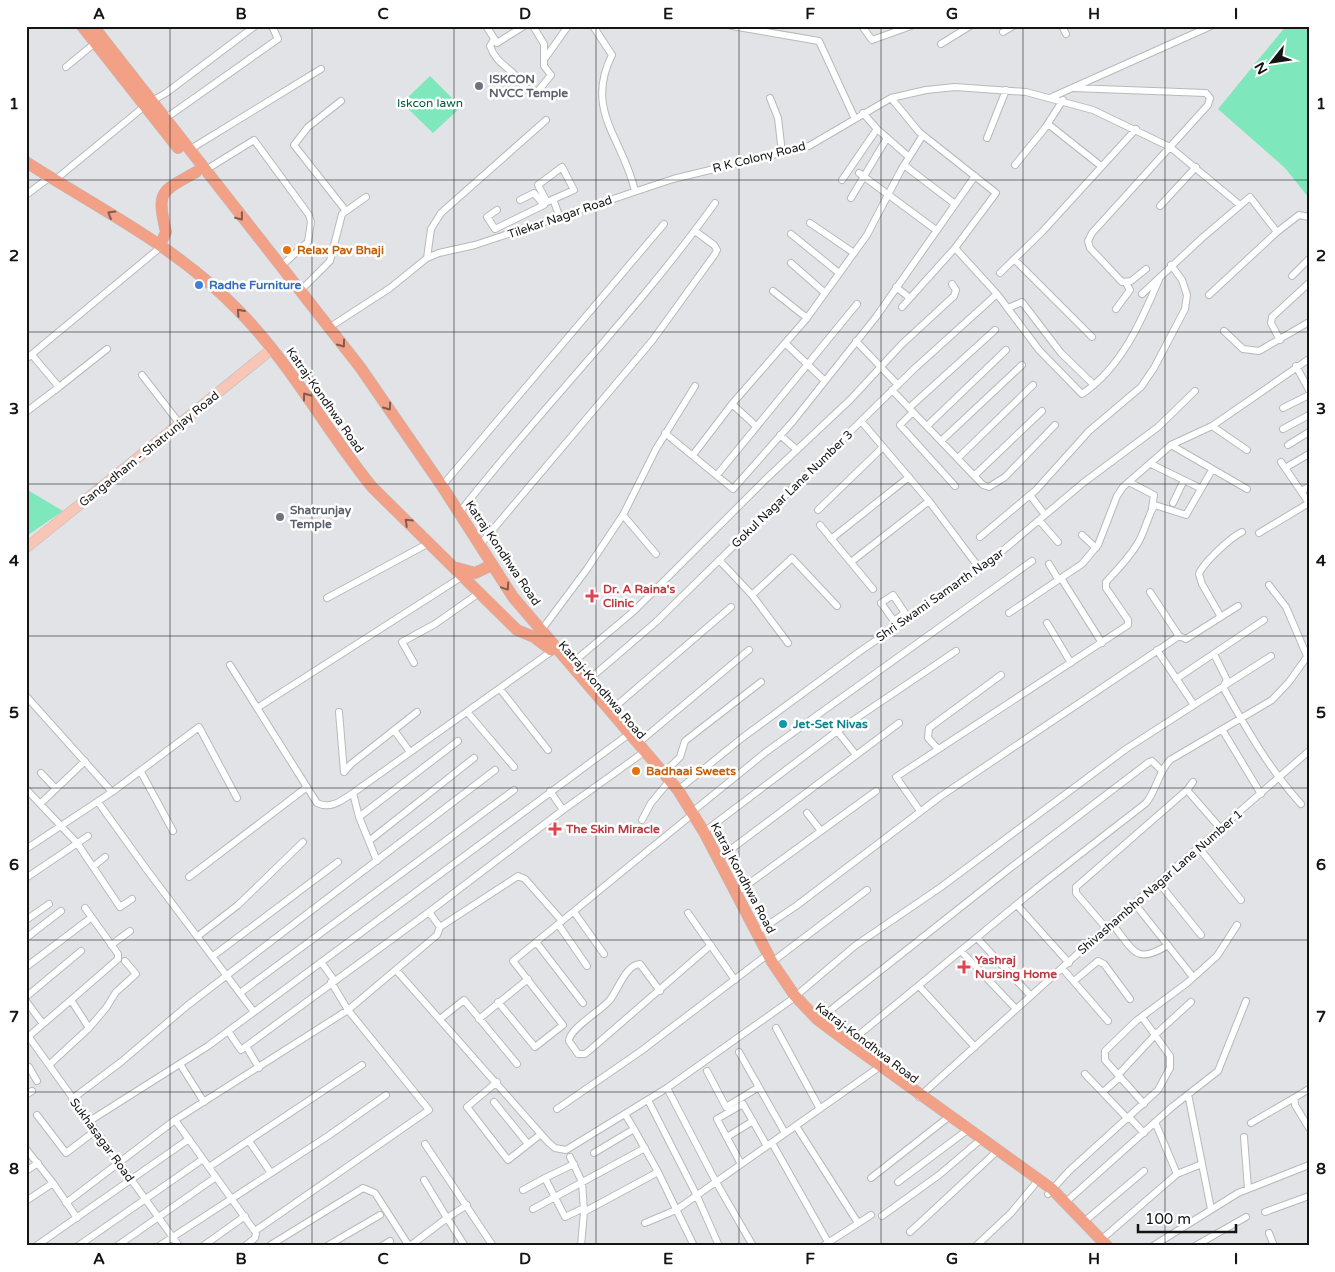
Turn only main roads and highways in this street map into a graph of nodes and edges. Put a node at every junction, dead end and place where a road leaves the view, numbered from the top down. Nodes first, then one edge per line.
1 (82, 26) edge
2 (93, 26) edge
3 (149, 103) junction
4 (26, 162) edge
5 (200, 172) junction
6 (160, 246) junction
7 (272, 349) junction
8 (26, 548) edge
9 (492, 565) junction
10 (459, 572) junction
11 (538, 634) junction
12 (640, 750) junction
13 (690, 815) junction
14 (767, 960) junction
15 (793, 998) junction
16 (919, 1097) junction
17 (1050, 1192) junction
18 (1102, 1244) edge

1 - 3 highway
2 - 3 highway
3 - 5 highway
3 - 5 highway
6 -> 4 highway, Katraj-Kondhwa Road
5 - 6 highway
5 -> 9 highway, Katraj Kondhwa Road
7 -> 6 highway, Katraj-Kondhwa Road
7 - 8 main road, Gangadham - Shatrunjay Road
10 -> 7 highway, Katraj-Kondhwa Road
9 - 10 highway
9 -> 11 highway, Katraj Kondhwa Road
10 - 11 highway, Katraj-Kondhwa Road
11 - 12 highway, Katraj-Kondhwa Road
11 - 12 highway, Katraj Kondhwa Road
12 - 13 highway, Katraj-Kondhwa Road
12 - 13 highway, Katraj Kondhwa Road
13 - 14 highway, Katraj-Kondhwa Road
13 - 14 highway, Katraj Kondhwa Road
14 - 15 highway, Katraj-Kondhwa Road
15 - 16 highway, Katraj-Kondhwa Road
15 - 16 highway, Katraj-Kondhwa Road
16 - 17 highway, Katraj-Kondhwa Road
16 - 17 highway, Katraj-Kondhwa Road
17 - 18 highway, Katraj-Kondhwa Road
17 - 18 highway, Katraj-Kondhwa Road

